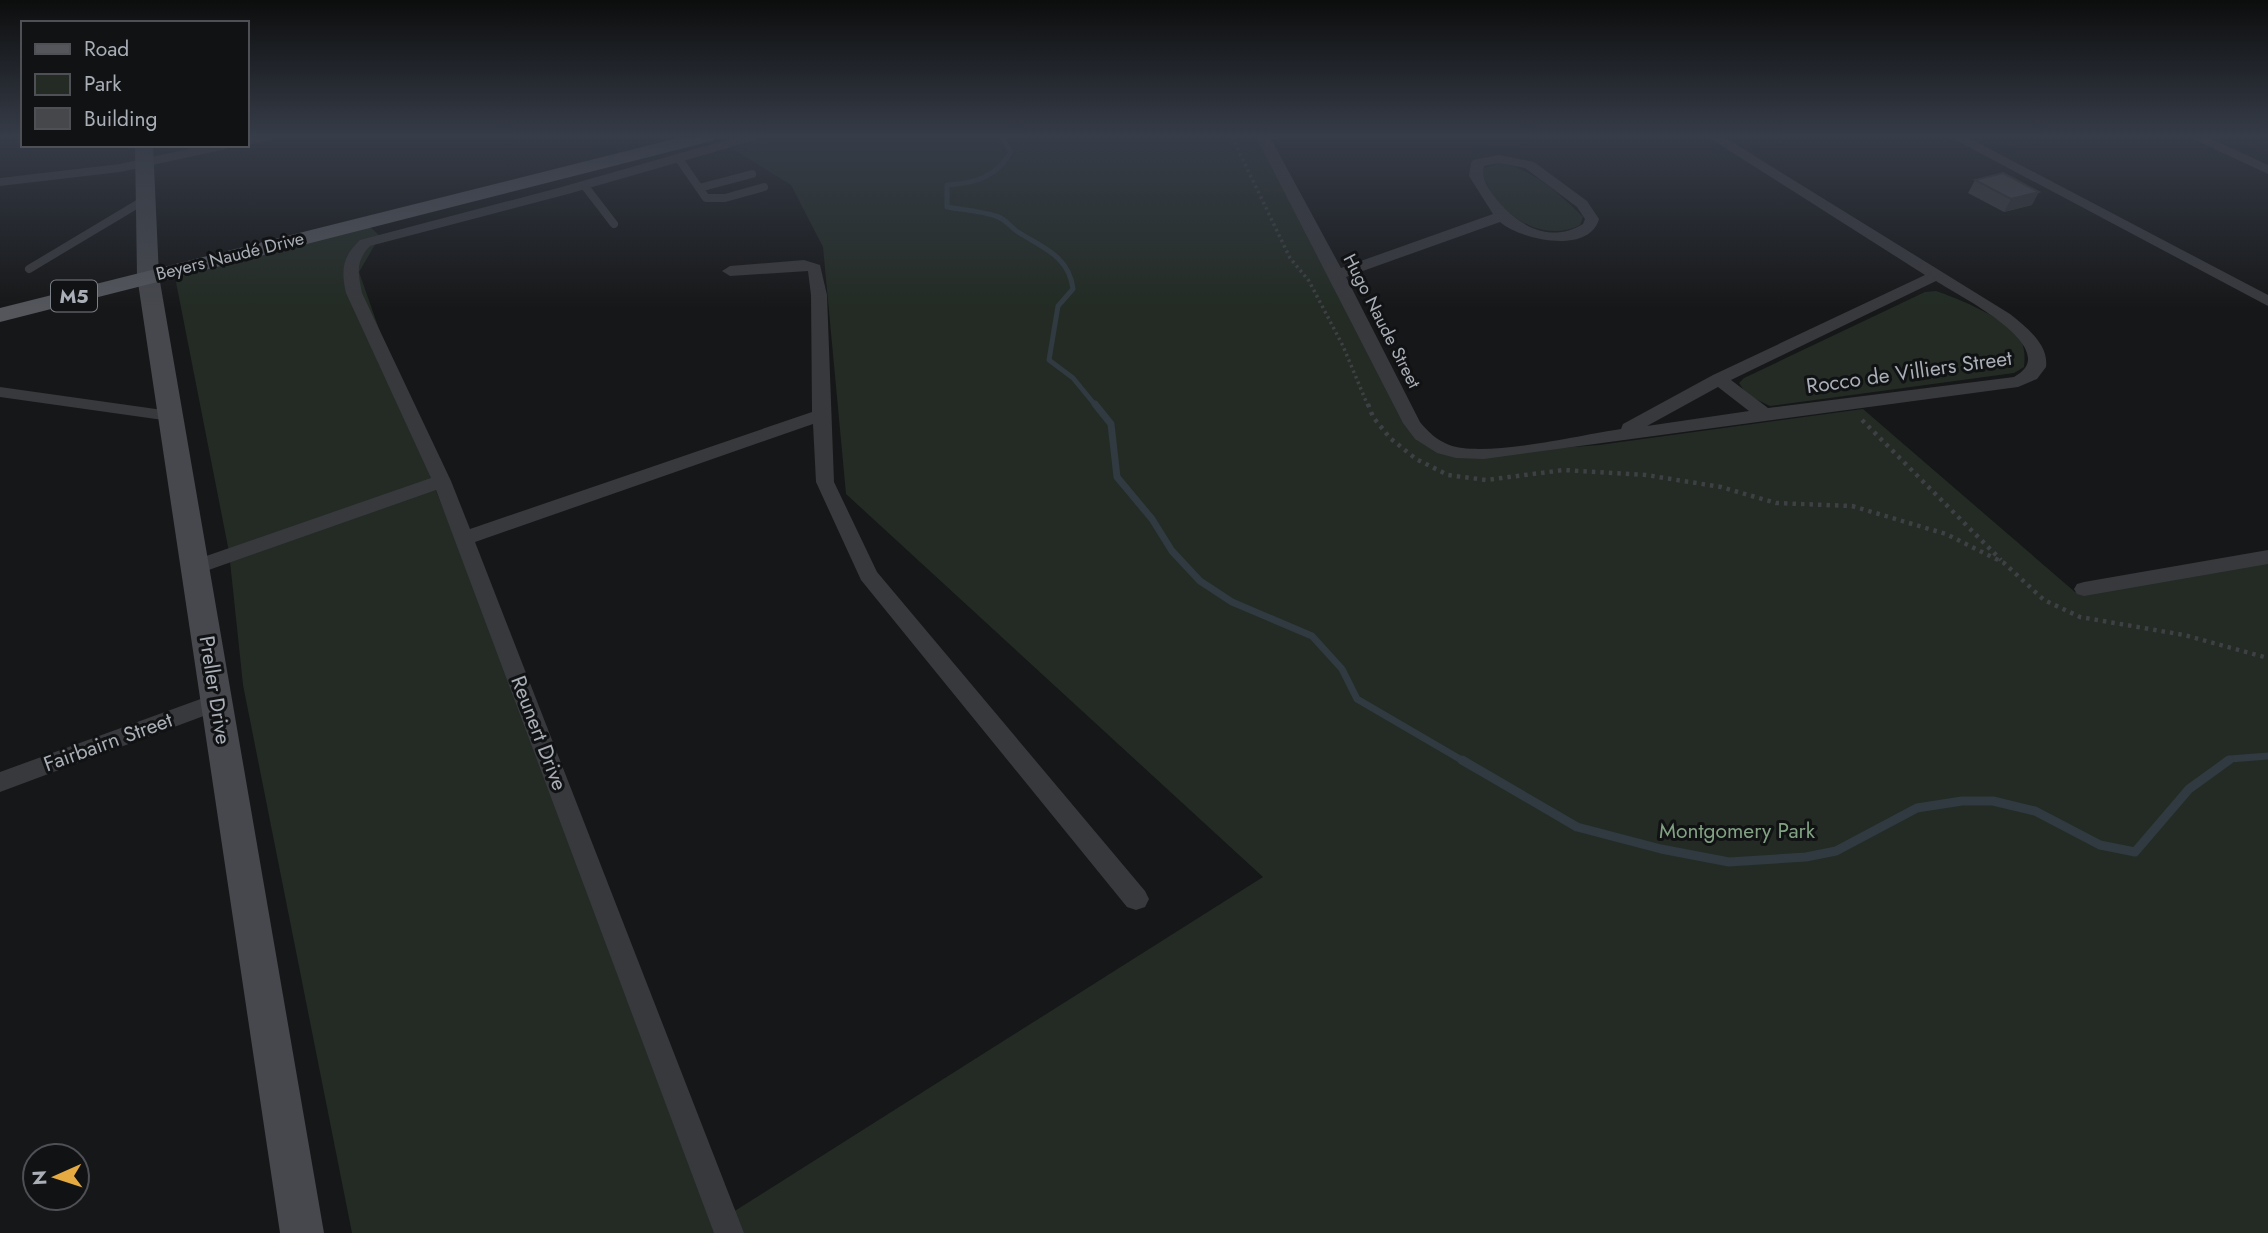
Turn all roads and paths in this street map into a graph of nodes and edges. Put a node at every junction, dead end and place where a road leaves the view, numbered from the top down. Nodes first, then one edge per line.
1 (146, 195) edge
2 (469, 195) edge
3 (472, 195) joint
4 (482, 195) edge
5 (550, 195) edge
6 (593, 195) edge
7 (704, 195) edge
8 (732, 195) edge
9 (1260, 195) edge
10 (1294, 195) edge
11 (1487, 195) edge
12 (1569, 195) edge
13 (1808, 195) edge
14 (2066, 195) edge
15 (146, 199) junction
16 (1502, 216) junction
17 (614, 224) dead end
18 (365, 243) joint
19 (148, 268) junction
20 (29, 270) dead end
21 (730, 271) dead end
22 (1338, 275) junction
23 (1937, 275) junction
24 (0, 298) edge
25 (2268, 301) edge
26 (0, 316) edge
27 (1719, 379) junction
28 (0, 392) edge
29 (1848, 403) junction
30 (1764, 414) junction
31 (821, 415) junction
32 (170, 416) junction
33 (1615, 436) junction
34 (1513, 451) joint
35 (442, 481) junction
36 (464, 538) junction
37 (2268, 557) edge
38 (2004, 563) junction
39 (196, 566) junction
40 (2084, 589) dead end
41 (2268, 658) edge
42 (217, 702) junction
43 (0, 782) edge
44 (1136, 899) dead end
45 (302, 1233) edge
46 (729, 1233) edge

1 - 15 main road, Preller Drive
2 - 19 main road, Beyers Naudé Drive / M5
3 - 4 main road
3 - 19 main road, Beyers Naudé Drive / M5
5 - 18 street, Beyers Naudé Drive
6 - 17 lane
7 - 8 lane
9 - 38 path
10 - 22 street, Hugo Naude Street
11 - 16 street
12 - 16 street
13 - 23 street, Rocco de Villiers Street
14 - 25 street
15 - 19 main road, Preller Drive
15 - 20 lane
16 - 22 street
18 - 35 street, Reunert Drive
19 - 24 main road, Beyers Naudé Drive / M5
19 - 26 main road, Beyers Naudé Drive / M5
19 - 32 main road, Preller Drive
21 - 31 street
22 - 34 street, Hugo Naude Street
23 - 27 street, Rocco de Villiers Street
23 - 29 street, Rocco de Villiers Street
27 - 30 street
27 - 33 street, Rocco de Villiers Street
28 - 32 street
29 - 30 street, Rocco de Villiers Street
29 - 38 path
30 - 33 street, Rocco de Villiers Street
31 - 36 street
31 - 44 street
32 - 39 main road, Preller Drive
33 - 34 street, Rocco de Villiers Street
35 - 36 street, Reunert Drive
35 - 39 street
36 - 46 street, Reunert Drive
37 - 40 street
38 - 41 path
39 - 42 main road, Preller Drive
42 - 43 street, Fairbairn Street
42 - 45 main road, Preller Drive

